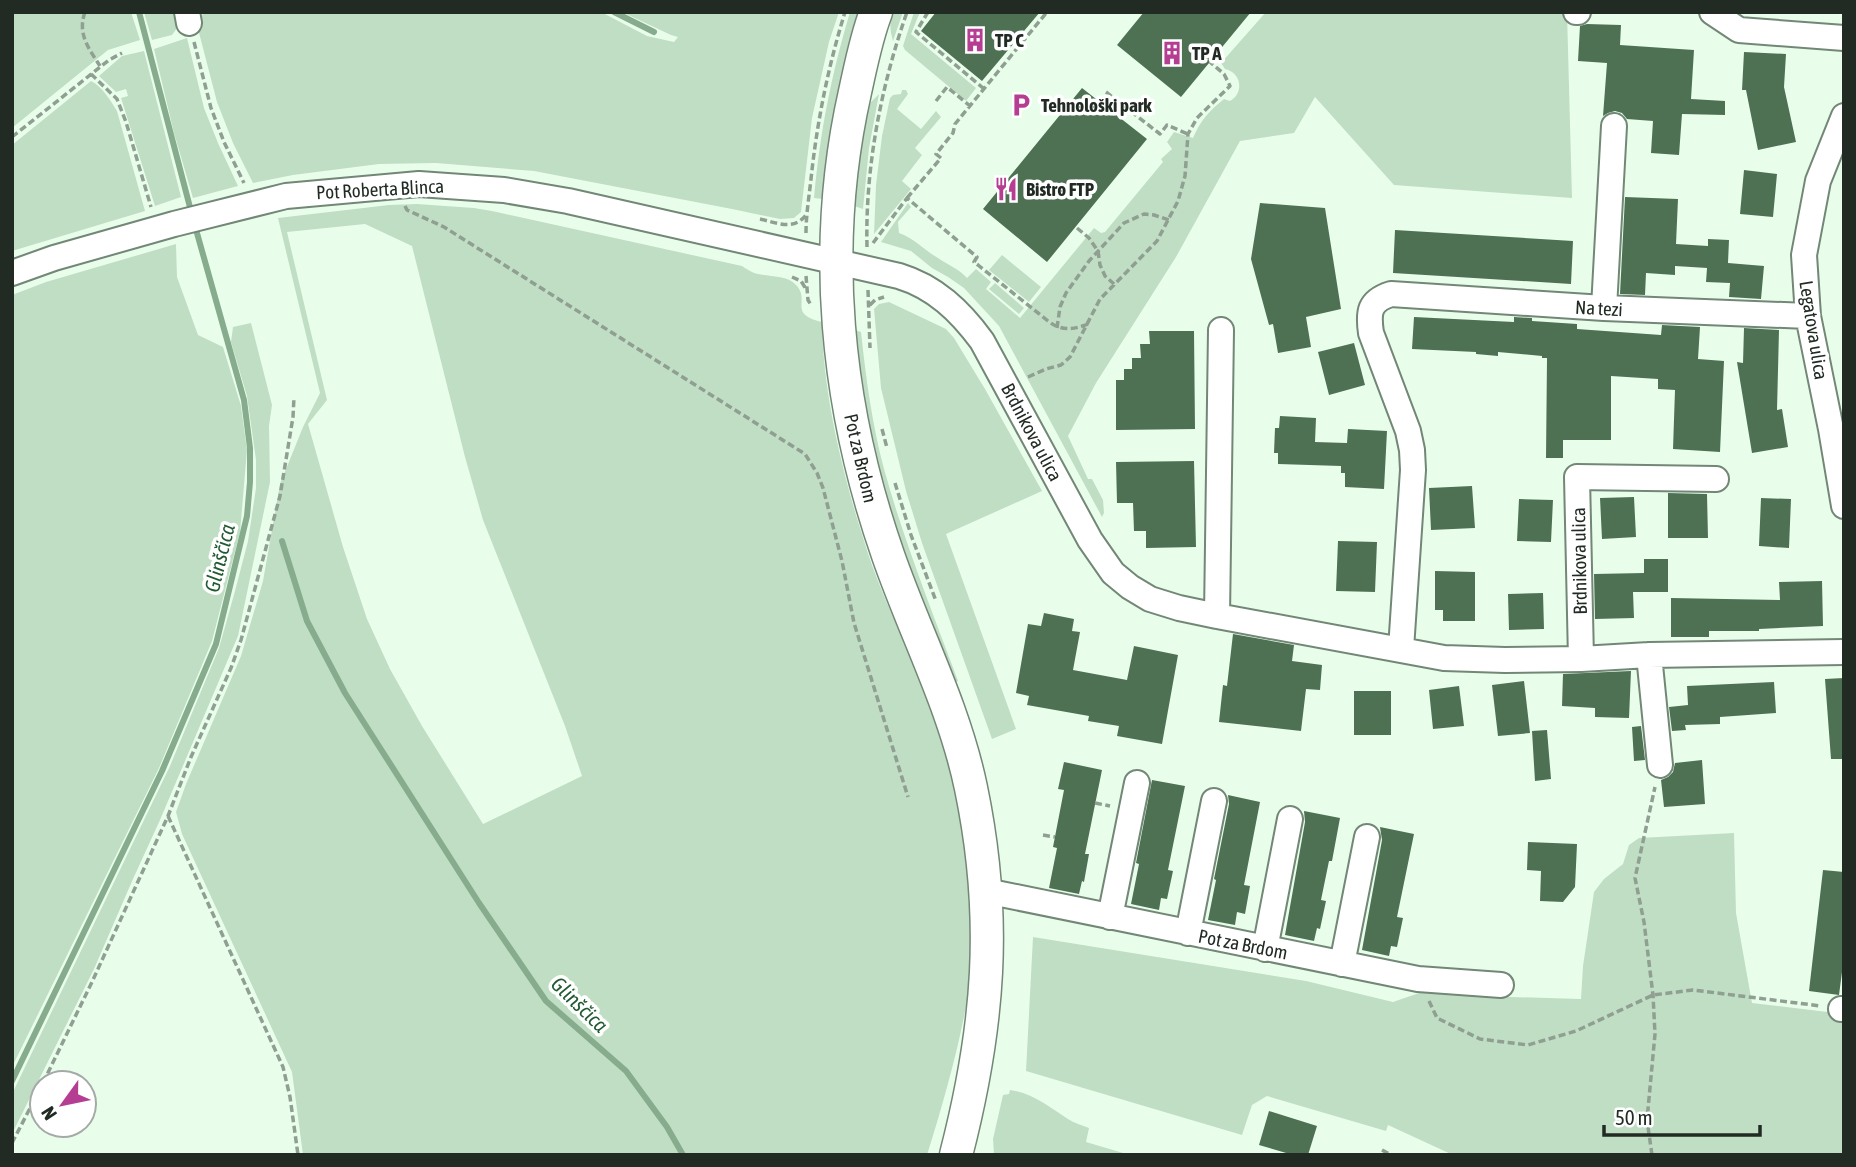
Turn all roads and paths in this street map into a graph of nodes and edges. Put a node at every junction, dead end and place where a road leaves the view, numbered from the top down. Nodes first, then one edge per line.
1 (85, 12) edge
2 (876, 12) edge
3 (907, 12) edge
4 (928, 12) edge
5 (1047, 12) edge
6 (1712, 12) edge
7 (188, 18) edge
8 (1844, 38) edge
9 (122, 53) dead end
10 (1210, 62) dead end
11 (100, 66) junction
12 (91, 74) junction
13 (984, 88) junction
14 (1106, 92) dead end
15 (936, 101) dead end
16 (970, 106) junction
17 (1844, 116) edge
18 (1614, 126) dead end
19 (1188, 134) junction
20 (12, 137) edge
21 (397, 184) junction
22 (907, 198) junction
23 (251, 204) junction
24 (1169, 220) junction
25 (165, 226) junction
26 (1077, 228) dead end
27 (873, 243) dead end
28 (867, 250) dead end
29 (1098, 251) junction
30 (835, 262) junction
31 (12, 273) edge
32 (785, 275) dead end
33 (806, 275) dead end
34 (1114, 284) junction
35 (868, 295) dead end
36 (1604, 308) junction
37 (1808, 316) junction
38 (1088, 324) junction
39 (1057, 328) junction
40 (1221, 330) dead end
41 (870, 357) dead end
42 (1008, 388) junction
43 (294, 397) dead end
44 (880, 418) dead end
45 (888, 453) dead end
46 (1716, 479) dead end
47 (895, 482) dead end
48 (1844, 506) edge
49 (940, 612) dead end
50 (1217, 616) junction
51 (1401, 649) junction
52 (1844, 652) edge
53 (1649, 655) junction
54 (1581, 659) junction
55 (1660, 765) joint
56 (1137, 783) dead end
57 (908, 797) dead end
58 (1214, 801) dead end
59 (168, 816) junction
60 (1290, 819) dead end
61 (1043, 835) dead end
62 (1055, 837) dead end
63 (1367, 837) dead end
64 (986, 891) junction
65 (1110, 917) junction
66 (1188, 933) junction
67 (1265, 948) junction
68 (1342, 964) junction
69 (1418, 979) junction
70 (1501, 985) dead end
71 (1653, 995) junction
72 (1842, 1009) edge
73 (49, 1069) edge
74 (28, 1112) edge
75 (12, 1143) edge
76 (1382, 1150) dead end
77 (298, 1155) edge
78 (956, 1155) edge
79 (1391, 1155) edge
80 (1653, 1155) edge

1 - 11 path
2 - 30 main road, Pot za Brdom
3 - 28 path
4 - 13 path
5 - 13 path
6 - 8 street
7 - 23 path
9 - 11 path
10 - 19 path
11 - 12 path
12 - 20 path
12 - 25 path
13 - 16 path
14 - 19 path
15 - 16 path
16 - 22 path
17 - 37 street, Legatova ulica
18 - 36 street
19 - 24 path
21 - 23 street, Pot Roberta Blinca
21 - 30 street, Pot Roberta Blinca
21 - 57 path
22 - 27 path
22 - 39 path
23 - 25 street, Pot Roberta Blinca
24 - 29 path
24 - 34 path
25 - 31 street, Pot Roberta Blinca
26 - 29 path
29 - 34 path
29 - 39 path
30 - 42 street, Brdnikova ulica
30 - 64 main road, Pot za Brdom
32 - 33 path
34 - 38 path
35 - 41 path
36 - 37 street, Na tezi
36 - 51 street, Na tezi
37 - 48 street, Legatova ulica
38 - 39 path
38 - 42 path
40 - 50 street
42 - 50 street, Brdnikova ulica
43 - 59 path
44 - 45 path, Pot za Brdom
46 - 54 street, Brdnikova ulica
47 - 49 path, Pot za Brdom
50 - 51 street, Brdnikova ulica
51 - 54 street, Brdnikova ulica
52 - 53 street, Brdnikova ulica
53 - 54 street, Brdnikova ulica
53 - 55 street
55 - 71 path
56 - 65 street
58 - 66 street
59 - 73 path
59 - 77 path
60 - 67 street
61 - 62 path
63 - 68 street
64 - 65 street, Pot za Brdom
64 - 78 main road, Pot za Brdom
65 - 66 street, Pot za Brdom
66 - 67 street, Pot za Brdom
67 - 68 street, Pot za Brdom
68 - 69 street, Pot za Brdom
69 - 70 street, Pot za Brdom
69 - 71 path
71 - 72 path
71 - 80 path
74 - 75 path
76 - 79 path

